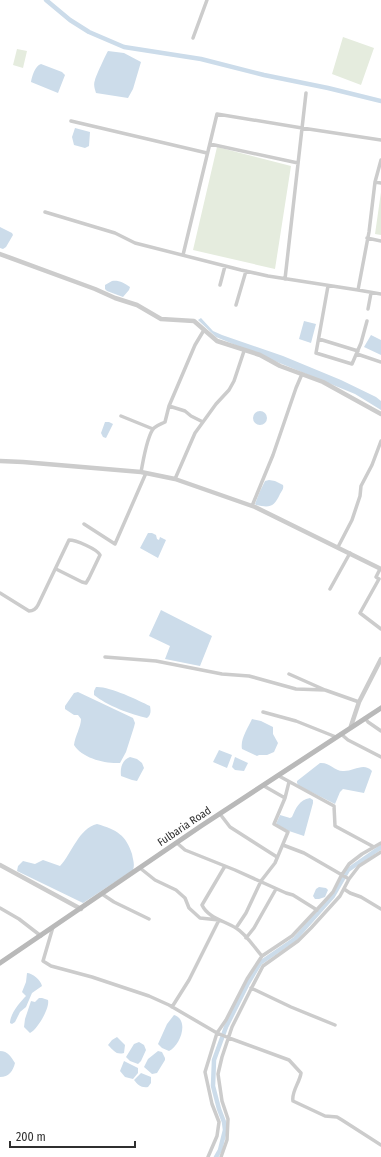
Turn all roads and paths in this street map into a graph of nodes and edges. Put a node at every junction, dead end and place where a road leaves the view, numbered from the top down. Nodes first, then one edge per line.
1 (207, 0) edge
2 (193, 38) dead end
3 (306, 93) dead end
4 (71, 121) dead end
5 (302, 128) junction
6 (381, 140) edge
7 (210, 144) junction
8 (207, 153) junction
9 (381, 160) edge
10 (298, 163) junction
11 (375, 182) junction
12 (381, 183) edge
13 (45, 212) dead end
14 (368, 238) junction
15 (381, 240) edge
16 (0, 254) edge
17 (183, 255) junction
18 (224, 266) junction
19 (246, 271) junction
20 (285, 279) junction
21 (220, 285) dead end
22 (328, 286) junction
23 (358, 290) junction
24 (371, 293) junction
25 (381, 294) edge
26 (236, 305) dead end
27 (368, 309) dead end
28 (367, 321) dead end
29 (204, 330) junction
30 (319, 339) junction
31 (244, 351) junction
32 (357, 352) junction
33 (381, 362) edge
34 (302, 374) junction
35 (169, 406) junction
36 (381, 414) edge
37 (121, 416) dead end
38 (203, 422) junction
39 (153, 429) junction
40 (381, 441) edge
41 (0, 462) edge
42 (140, 472) junction
43 (146, 473) junction
44 (175, 479) junction
45 (252, 506) junction
46 (84, 524) dead end
47 (338, 547) junction
48 (350, 553) junction
49 (56, 569) junction
50 (381, 569) edge
51 (330, 589) dead end
52 (0, 593) edge
53 (381, 629) edge
54 (105, 657) dead end
55 (381, 659) edge
56 (289, 674) dead end
57 (324, 690) junction
58 (359, 702) junction
59 (381, 708) edge
60 (262, 712) dead end
61 (365, 718) junction
62 (351, 726) junction
63 (381, 731) edge
64 (341, 734) junction
65 (336, 737) junction
66 (381, 757) edge
67 (278, 776) junction
68 (289, 782) junction
69 (264, 786) junction
70 (285, 798) junction
71 (220, 814) junction
72 (177, 843) junction
73 (381, 843) edge
74 (283, 844) junction
75 (374, 847) junction
76 (381, 852) edge
77 (277, 857) junction
78 (0, 865) edge
79 (225, 866) junction
80 (140, 868) junction
81 (342, 875) junction
82 (349, 879) junction
83 (262, 881) junction
84 (276, 889) junction
85 (344, 889) junction
86 (102, 894) junction
87 (0, 908) edge
88 (81, 909) junction
89 (381, 909) edge
90 (317, 910) junction
91 (149, 919) dead end
92 (219, 920) junction
93 (53, 927) junction
94 (236, 928) junction
95 (41, 936) junction
96 (246, 938) junction
97 (262, 956) junction
98 (0, 963) edge
99 (251, 988) junction
100 (172, 1007) junction
101 (335, 1025) dead end
102 (217, 1033) junction
103 (229, 1038) junction
104 (381, 1145) edge
105 (208, 1157) edge
106 (221, 1157) edge

1 - 2 street
3 - 5 street
4 - 8 street
5 - 6 street
5 - 7 street
5 - 10 street
7 - 8 street
7 - 10 street
8 - 17 street
9 - 11 street
10 - 20 street
11 - 12 street
11 - 14 street
13 - 17 street
14 - 15 street
14 - 23 street
16 - 29 street
17 - 18 street
18 - 19 street
18 - 21 street
19 - 20 street
19 - 26 street
20 - 22 street
22 - 23 street
22 - 30 street
23 - 24 street
24 - 25 street
24 - 27 street
28 - 32 street
29 - 31 street
29 - 35 street
30 - 32 street
30 - 32 street
31 - 34 street
31 - 38 street
32 - 33 street
34 - 36 street
34 - 45 street
35 - 38 street
35 - 39 street
37 - 39 street
38 - 44 street
39 - 42 street
40 - 47 street
41 - 42 street
42 - 43 street
43 - 44 street
43 - 46 street
44 - 45 street
45 - 47 street
47 - 48 street
48 - 50 street
48 - 51 street
49 - 49 street
49 - 52 street
50 - 53 street
54 - 57 street
55 - 58 street
56 - 57 street
57 - 58 street
58 - 62 street
59 - 61 main road, Fulbaria Road
60 - 65 street
61 - 62 main road, Fulbaria Road
61 - 63 street
62 - 64 main road, Fulbaria Road
64 - 65 main road, Fulbaria Road
64 - 66 street
65 - 67 main road, Fulbaria Road
67 - 68 street
67 - 69 main road, Fulbaria Road
68 - 70 street
68 - 75 street
69 - 70 street
69 - 71 main road, Fulbaria Road
70 - 74 street
71 - 72 main road, Fulbaria Road
71 - 77 street
72 - 79 street
72 - 80 main road, Fulbaria Road
73 - 75 street
74 - 77 street
74 - 81 street
75 - 81 street
76 - 82 street
77 - 83 street
78 - 88 street
79 - 83 street
79 - 92 street
80 - 86 main road, Fulbaria Road
80 - 92 street
81 - 82 street
81 - 90 street
82 - 85 street
83 - 84 street
83 - 94 street
84 - 90 street
84 - 96 street
85 - 89 street
85 - 99 street
86 - 88 main road, Fulbaria Road
86 - 91 street
87 - 95 street
88 - 93 main road, Fulbaria Road
90 - 97 street
92 - 94 street
92 - 100 street
93 - 95 main road, Fulbaria Road
93 - 100 street
94 - 96 street
95 - 98 main road, Fulbaria Road
96 - 97 street
97 - 102 street
99 - 101 street
99 - 103 street
100 - 102 street
102 - 103 street
102 - 105 street
103 - 104 street
103 - 106 street

